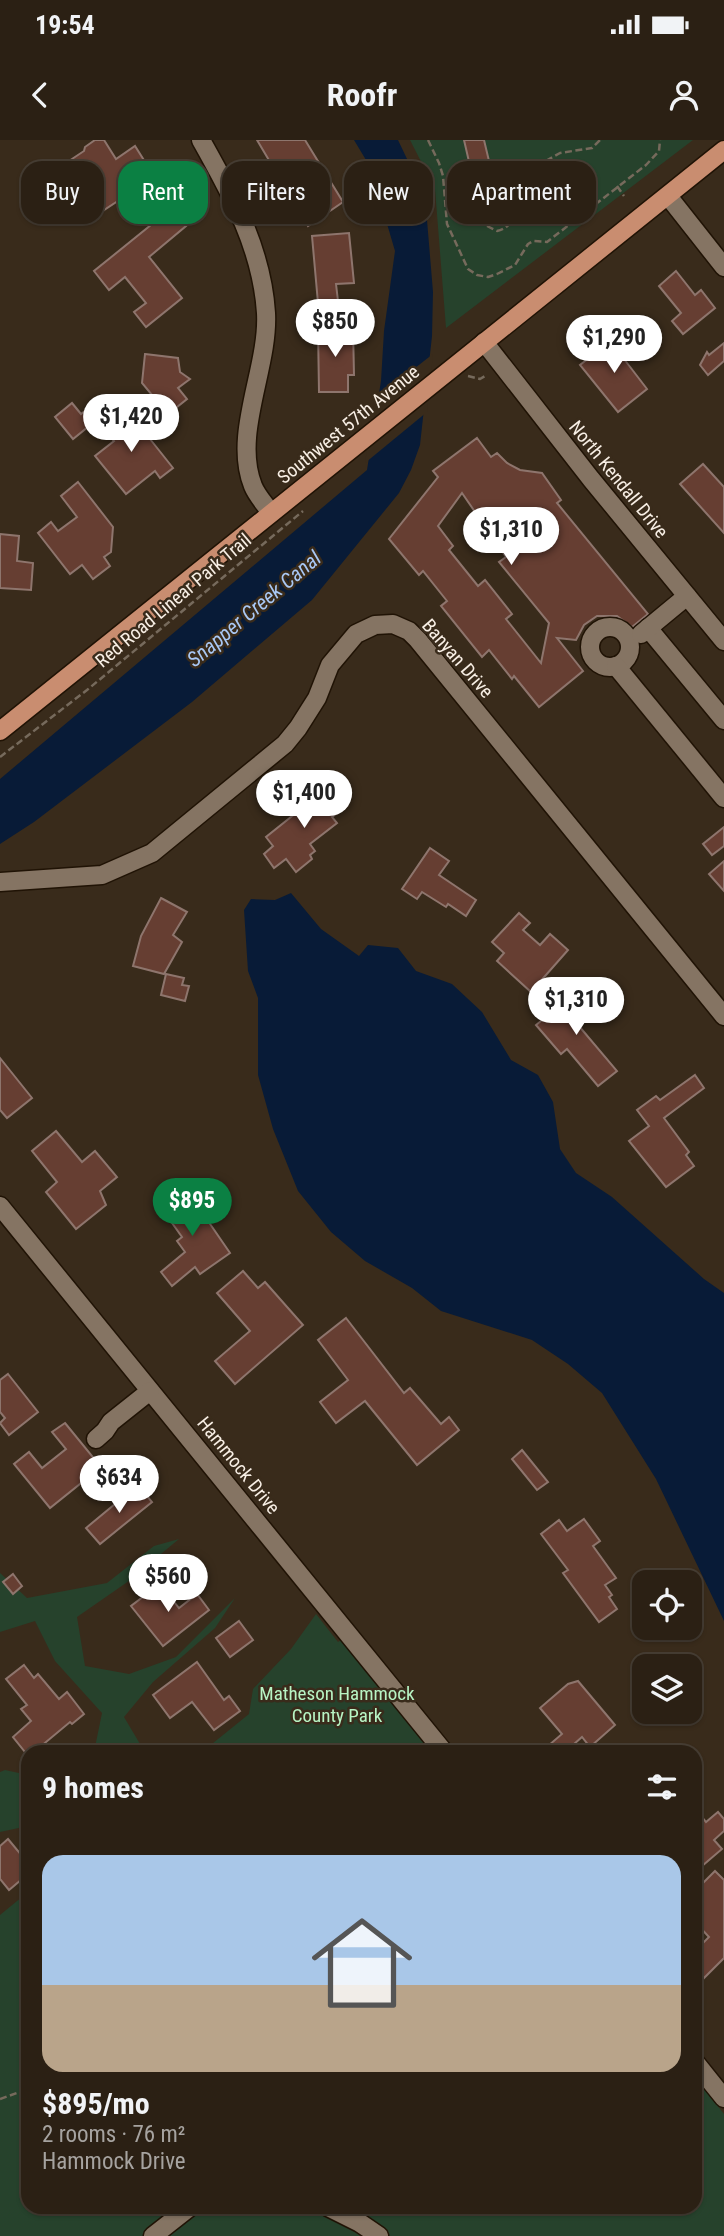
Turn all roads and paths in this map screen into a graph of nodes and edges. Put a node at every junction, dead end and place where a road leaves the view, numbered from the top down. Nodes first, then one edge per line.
1 (201, 140) edge
2 (428, 140) edge
3 (600, 140) edge
4 (660, 140) edge
5 (724, 150) edge
6 (546, 161) edge
7 (617, 187) junction
8 (624, 196) dead end
9 (668, 196) junction
10 (507, 224) edge
11 (487, 226) dead end
12 (724, 267) edge
13 (484, 342) junction
14 (309, 506) dead end
15 (271, 513) junction
16 (687, 596) junction
17 (648, 628) junction
18 (724, 641) edge
19 (629, 643) junction
20 (616, 666) junction
21 (724, 720) edge
22 (0, 731) edge
23 (0, 757) edge
24 (724, 799) edge
25 (0, 882) edge
26 (724, 1016) edge
27 (0, 1206) edge
28 (150, 1391) junction
29 (96, 1439) dead end
30 (438, 1745) edge
31 (702, 2071) edge
32 (21, 2092) edge
33 (724, 2098) edge
34 (0, 2099) edge
35 (182, 2214) edge
36 (342, 2214) edge
37 (153, 2236) edge
38 (379, 2236) edge

1 - 15 street
2 - 7 path
3 - 6 path
4 - 7 path
5 - 9 main road, Southwest 57th Avenue
7 - 8 path
9 - 12 street
9 - 13 main road, Southwest 57th Avenue
10 - 11 path
13 - 15 main road, Southwest 57th Avenue
13 - 16 street, North Kendall Drive
14 - 23 path, Red Road Linear Park Trail
15 - 22 main road, Southwest 57th Avenue
16 - 17 street
16 - 18 street, North Kendall Drive
17 - 19 street
17 - 21 street
19 - 20 street
19 - 20 street
20 - 24 street
25 - 26 street, Banyan Drive
27 - 28 street, Hammock Drive
28 - 29 street
28 - 30 street, Hammock Drive
31 - 33 street
32 - 34 path
35 - 37 street
36 - 38 street

